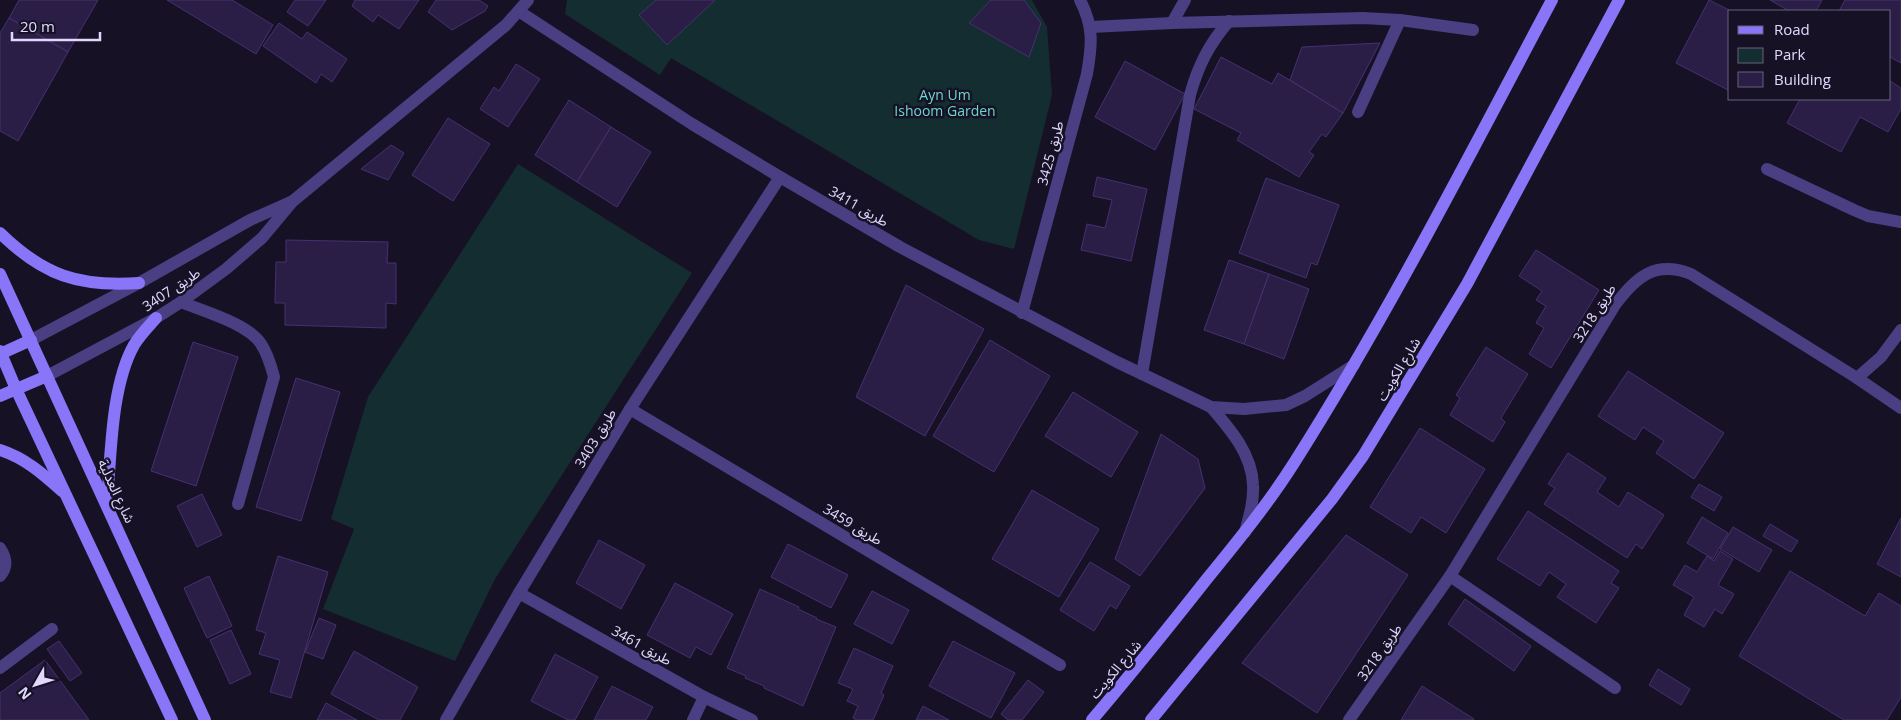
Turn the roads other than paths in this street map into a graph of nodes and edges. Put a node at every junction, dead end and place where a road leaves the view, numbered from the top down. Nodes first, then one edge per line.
1 (528, 0) edge
2 (1080, 0) edge
3 (1185, 0) edge
4 (1552, 0) edge
5 (1619, 0) edge
6 (520, 12) junction
7 (1400, 20) junction
8 (1229, 21) junction
9 (1172, 22) junction
10 (1091, 27) junction
11 (1473, 30) dead end
12 (1358, 112) dead end
13 (1767, 169) dead end
14 (780, 177) junction
15 (293, 201) junction
16 (1901, 222) edge
17 (0, 233) edge
18 (0, 274) edge
19 (139, 283) junction
20 (181, 302) junction
21 (1022, 313) junction
22 (156, 318) junction
23 (1901, 330) edge
24 (30, 340) junction
25 (0, 353) edge
26 (1354, 365) junction
27 (1142, 374) junction
28 (47, 376) junction
29 (1857, 378) junction
30 (16, 389) junction
31 (0, 396) edge
32 (1211, 407) junction
33 (1901, 408) edge
34 (630, 409) junction
35 (0, 450) edge
36 (66, 495) junction
37 (107, 504) junction
38 (238, 504) dead end
39 (1245, 532) junction
40 (0, 548) edge
41 (0, 576) edge
42 (1450, 576) junction
43 (519, 593) junction
44 (52, 629) dead end
45 (1060, 665) dead end
46 (0, 668) edge
47 (1615, 688) dead end
48 (704, 697) junction
49 (172, 720) edge
50 (205, 720) edge
51 (446, 720) edge
52 (693, 720) edge
53 (752, 720) edge
54 (1092, 720) edge
55 (1151, 720) edge
56 (1349, 720) edge

1 - 6 street
2 - 10 street, طريق 3425
3 - 9 street
4 - 26 main road, شارع الكويت
5 - 55 main road, شارع الكويت
6 - 14 street, طريق 3411
6 - 15 street, طريق 3407
7 - 8 street
7 - 11 street
7 - 12 street
8 - 9 street
8 - 27 street
9 - 10 street
10 - 21 street, طريق 3425
13 - 16 street
14 - 21 street, طريق 3411
14 - 34 street, طريق 3403
15 - 19 street, طريق 3407
15 - 20 street, طريق 3407
17 - 19 main road
18 - 24 main road, شارع العدلية
19 - 24 street, طريق 3407
20 - 22 street, طريق 3407
20 - 38 street
21 - 27 street, طريق 3411
22 - 28 street, طريق 3407
22 - 37 main road
23 - 29 street
24 - 25 main road
24 - 28 main road, شارع العدلية
25 - 30 main road
26 - 32 street, طريق 3411
26 - 39 main road, شارع الكويت
27 - 32 street, طريق 3411
28 - 30 main road
28 - 37 main road, شارع العدلية
29 - 33 street, طريق 3218
29 - 42 street, طريق 3218
30 - 31 main road
30 - 36 main road
32 - 39 street, طريق 3411
34 - 43 street, طريق 3403
34 - 45 street, طريق 3459
35 - 36 main road
36 - 49 main road
37 - 50 main road, شارع العدلية
39 - 54 main road, شارع الكويت
40 - 41 street
42 - 47 street
42 - 56 street, طريق 3218
43 - 48 street, طريق 3461
43 - 51 street, طريق 3403
44 - 46 street
48 - 52 street
48 - 53 street, طريق 3461

